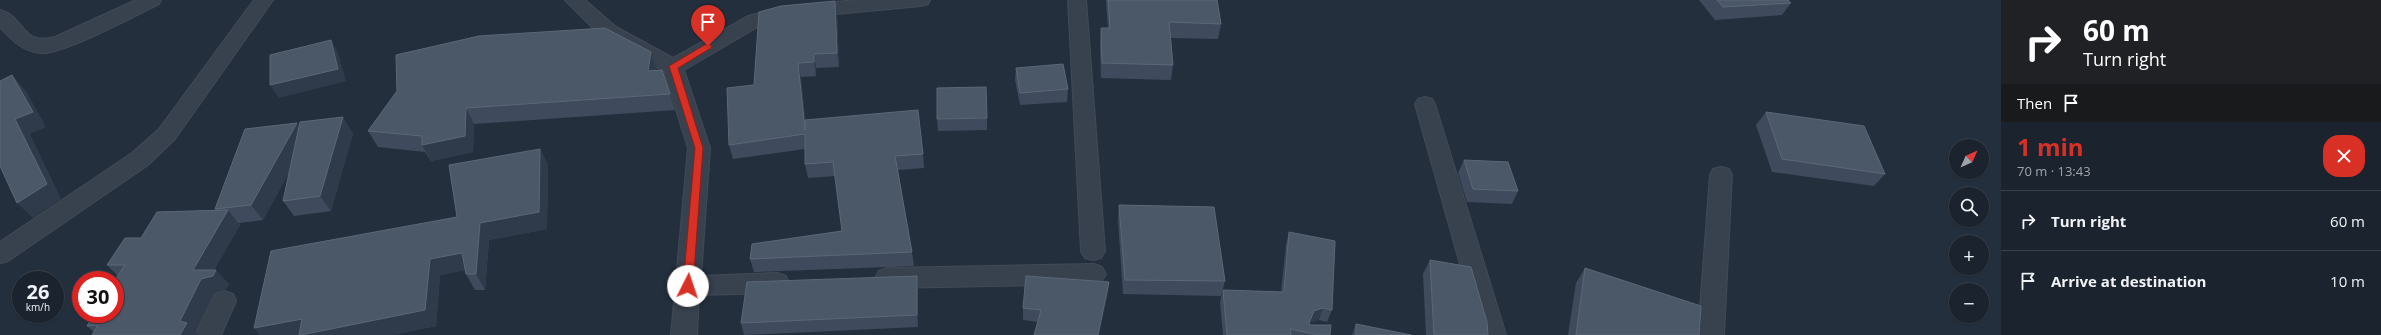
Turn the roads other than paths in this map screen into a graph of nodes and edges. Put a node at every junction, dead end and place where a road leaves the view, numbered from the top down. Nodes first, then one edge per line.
1 (152, 0) edge
2 (264, 0) edge
3 (574, 0) edge
4 (921, 0) edge
5 (1077, 0) edge
6 (0, 16) edge
7 (673, 66) junction
8 (1425, 104) dead end
9 (1721, 174) dead end
10 (1093, 251) dead end
11 (0, 254) edge
12 (1094, 274) dead end
13 (863, 279) edge
14 (800, 282) edge
15 (688, 286) junction
16 (224, 301) dead end
17 (208, 335) edge
18 (684, 335) edge
19 (1493, 335) edge
20 (1711, 335) edge

1 - 6 street
2 - 11 street
3 - 7 street
4 - 7 street
5 - 10 street
7 - 15 street
8 - 19 street
9 - 20 street
12 - 13 street
14 - 15 street
15 - 18 street
16 - 17 street

